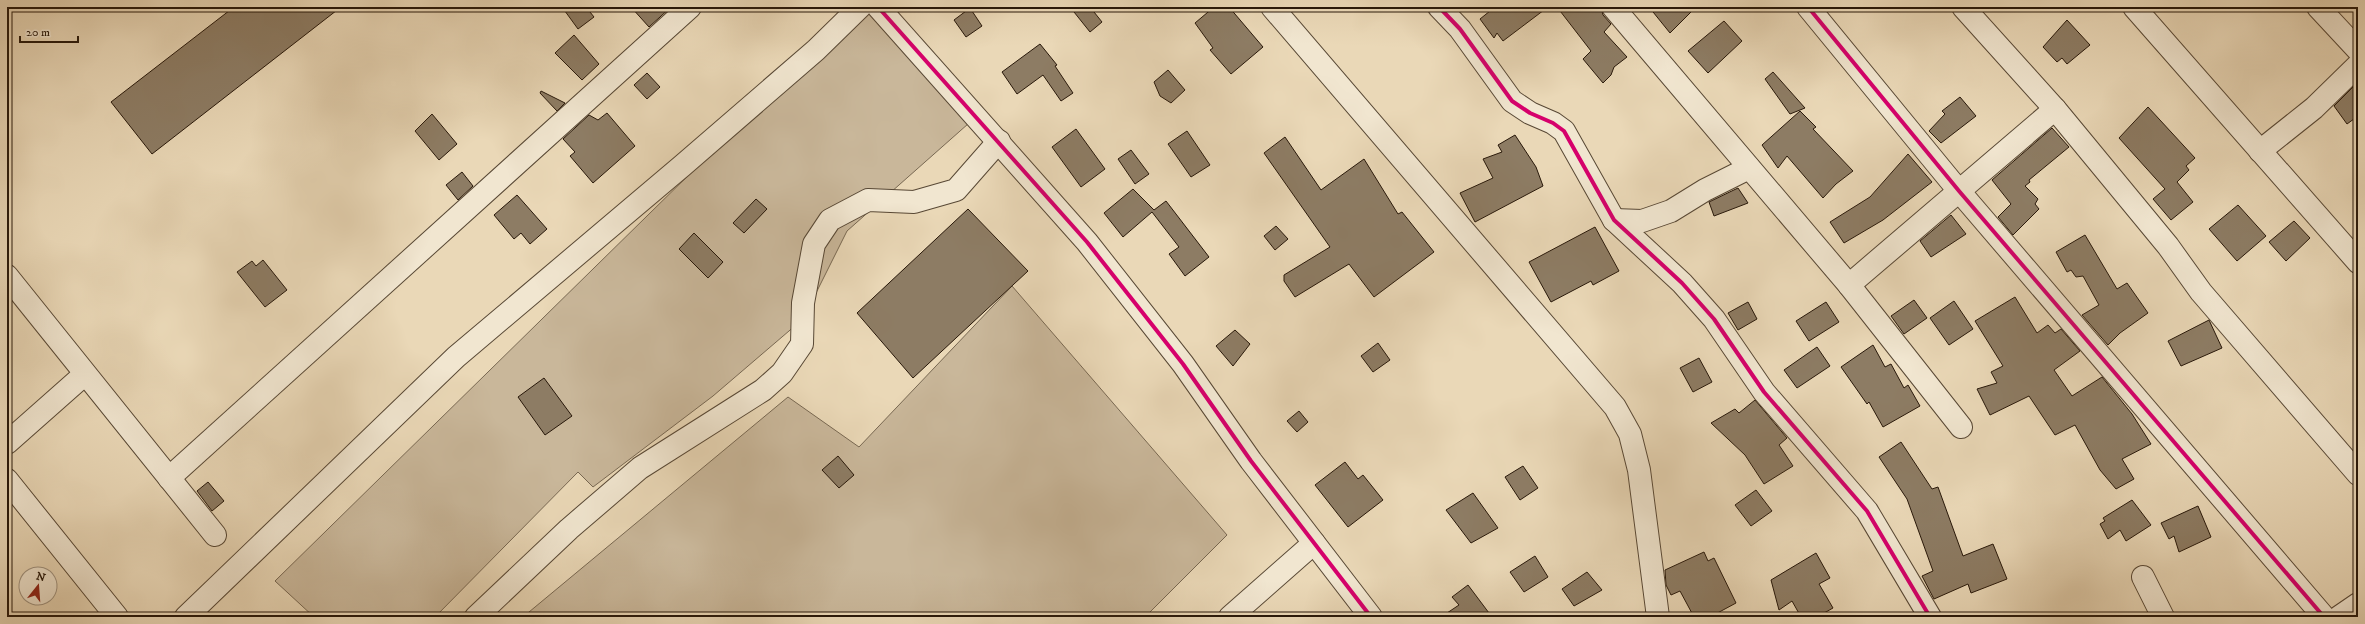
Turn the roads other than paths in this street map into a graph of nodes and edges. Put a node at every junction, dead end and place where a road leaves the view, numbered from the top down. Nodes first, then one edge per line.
1 (690, 7) edge
2 (860, 7) edge
3 (878, 7) edge
4 (1272, 7) edge
5 (1440, 7) edge
6 (1614, 7) edge
7 (1808, 7) edge
8 (1963, 7) edge
9 (2134, 7) edge
10 (2318, 7) edge
11 (2358, 50) edge
12 (2358, 65) edge
13 (2055, 110) junction
14 (999, 141) junction
15 (2260, 151) junction
16 (1748, 168) junction
17 (1958, 192) junction
18 (1614, 220) junction
19 (2358, 262) edge
20 (7, 276) edge
21 (1849, 285) junction
22 (85, 374) junction
23 (1961, 427) dead end
24 (7, 443) edge
25 (2358, 474) edge
26 (169, 478) junction
27 (7, 480) edge
28 (215, 535) dead end
29 (1314, 543) junction
30 (2143, 577) dead end
31 (2358, 604) edge
32 (117, 617) edge
33 (186, 617) edge
34 (476, 617) edge
35 (1230, 617) edge
36 (1371, 617) edge
37 (1658, 617) edge
38 (1930, 617) edge
39 (2163, 617) edge
40 (2324, 617) edge
41 (2339, 617) edge

1 - 26 street
2 - 33 street
3 - 14 street
4 - 37 street
5 - 18 street
6 - 16 street
7 - 17 street
8 - 13 street
9 - 15 street
10 - 11 street
12 - 15 street
13 - 17 street
13 - 25 street
14 - 29 street
14 - 34 street
15 - 19 street
16 - 18 street
16 - 21 street
17 - 21 street
17 - 40 street
18 - 38 street
20 - 22 street
21 - 23 street
22 - 24 street
22 - 26 street
26 - 28 street
27 - 32 street
29 - 35 street
29 - 36 street
30 - 39 street
31 - 41 street

